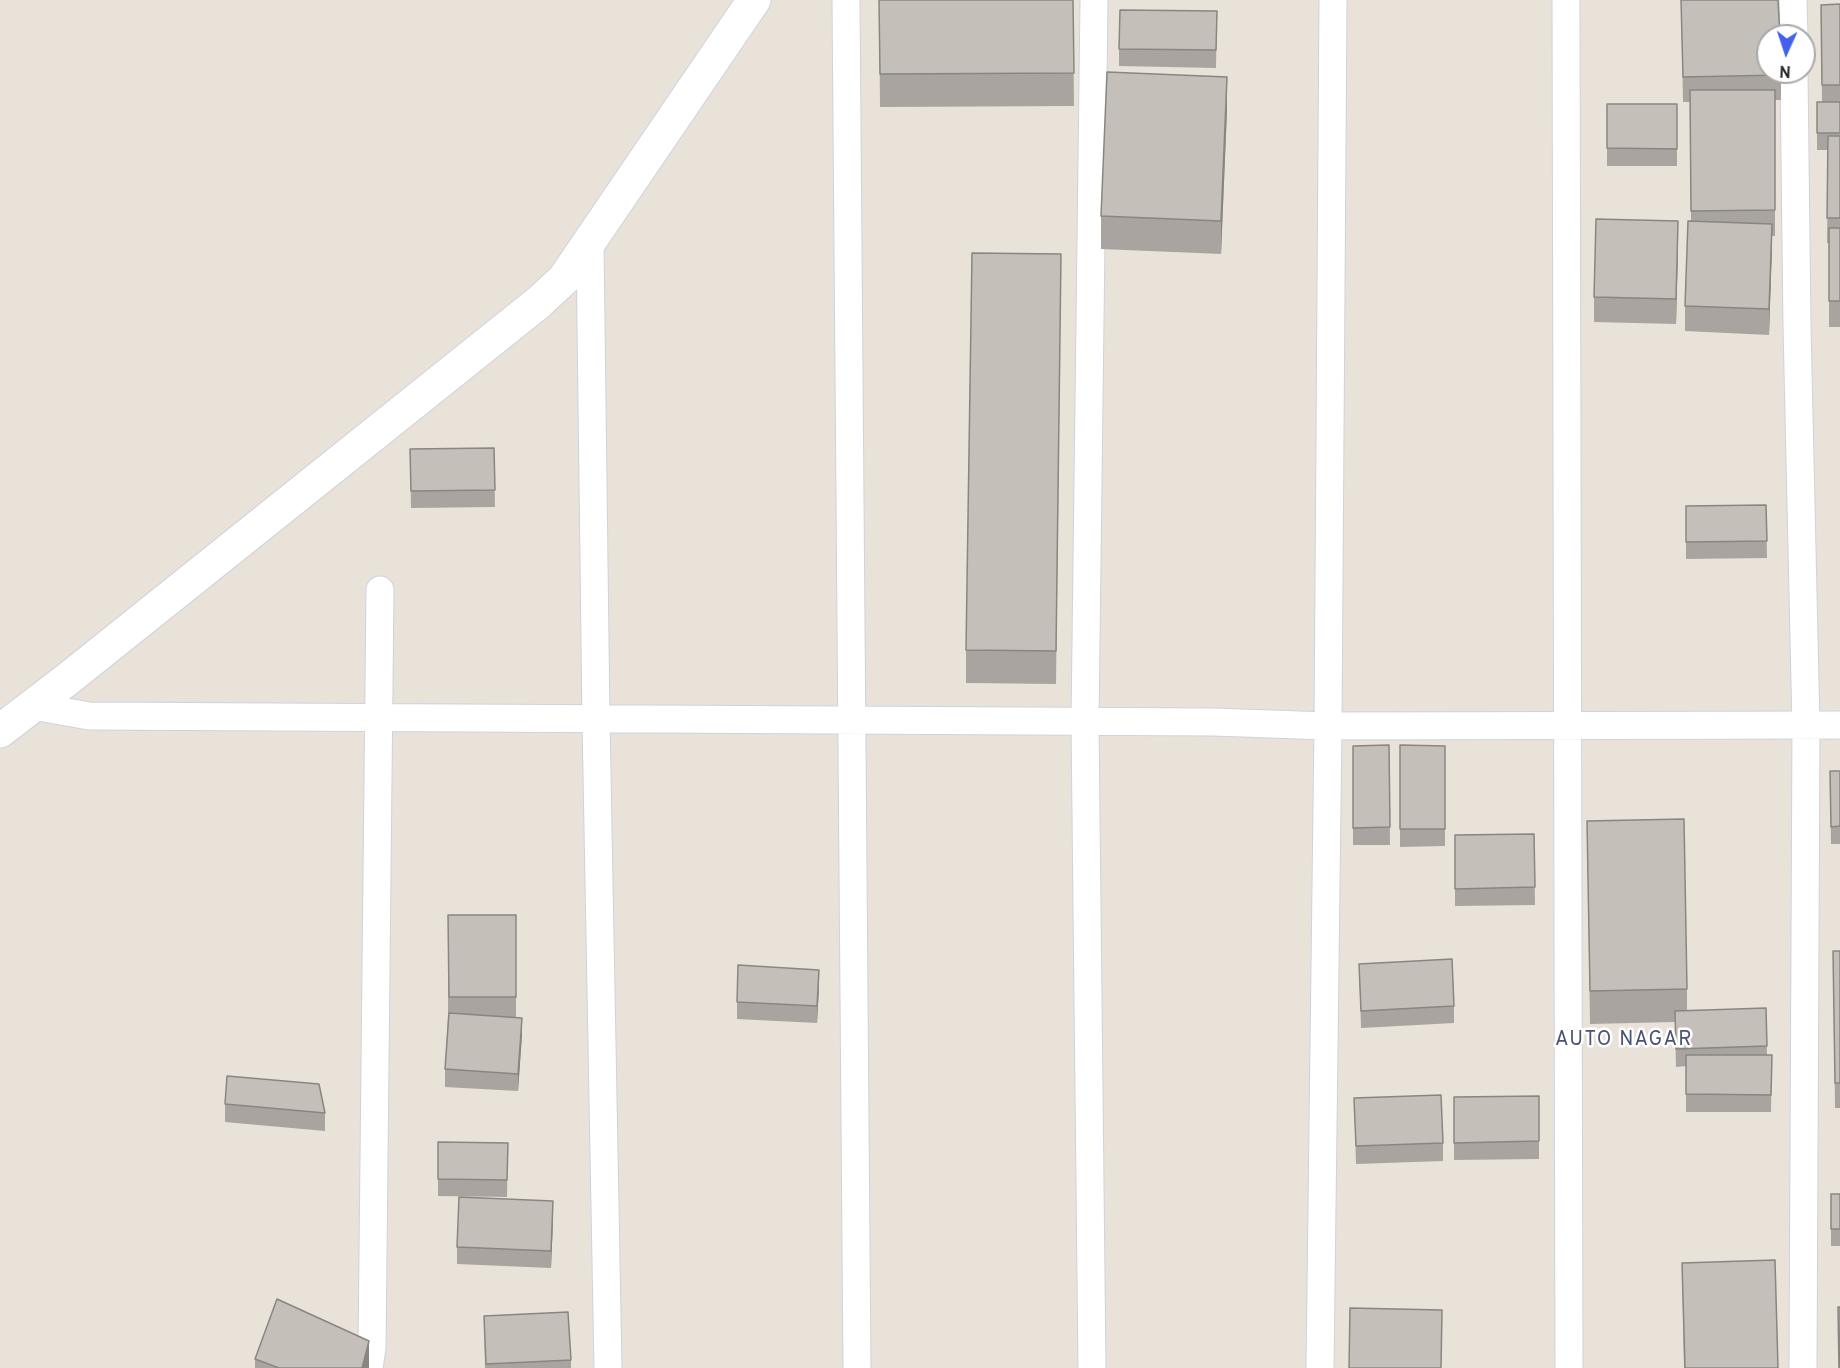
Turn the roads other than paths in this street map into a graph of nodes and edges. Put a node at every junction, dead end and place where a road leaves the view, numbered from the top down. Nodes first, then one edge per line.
1 (754, 0) edge
2 (846, 0) edge
3 (1095, 0) edge
4 (1333, 0) edge
5 (1566, 0) edge
6 (1793, 0) edge
7 (1794, 24) edge
8 (1794, 84) edge
9 (590, 244) junction
10 (380, 590) dead end
11 (33, 706) junction
12 (378, 718) junction
13 (596, 720) junction
14 (852, 720) junction
15 (1085, 722) junction
16 (1567, 724) junction
17 (1840, 725) edge
18 (1328, 726) junction
19 (1806, 726) junction
20 (0, 731) edge
21 (369, 1368) edge
22 (608, 1368) edge
23 (857, 1368) edge
24 (1092, 1368) edge
25 (1320, 1368) edge
26 (1569, 1368) edge
27 (1803, 1368) edge

1 - 9 main road
2 - 14 street
3 - 15 street
4 - 18 street
5 - 16 street
6 - 7 street
8 - 19 street
9 - 11 main road
9 - 13 street
10 - 12 street
11 - 12 street
11 - 20 main road
12 - 13 street
12 - 21 street
13 - 14 street
13 - 22 street
14 - 15 street
14 - 23 street
15 - 18 street
15 - 24 street
16 - 18 street
16 - 19 street
16 - 26 street
17 - 19 street
18 - 25 street
19 - 27 street

